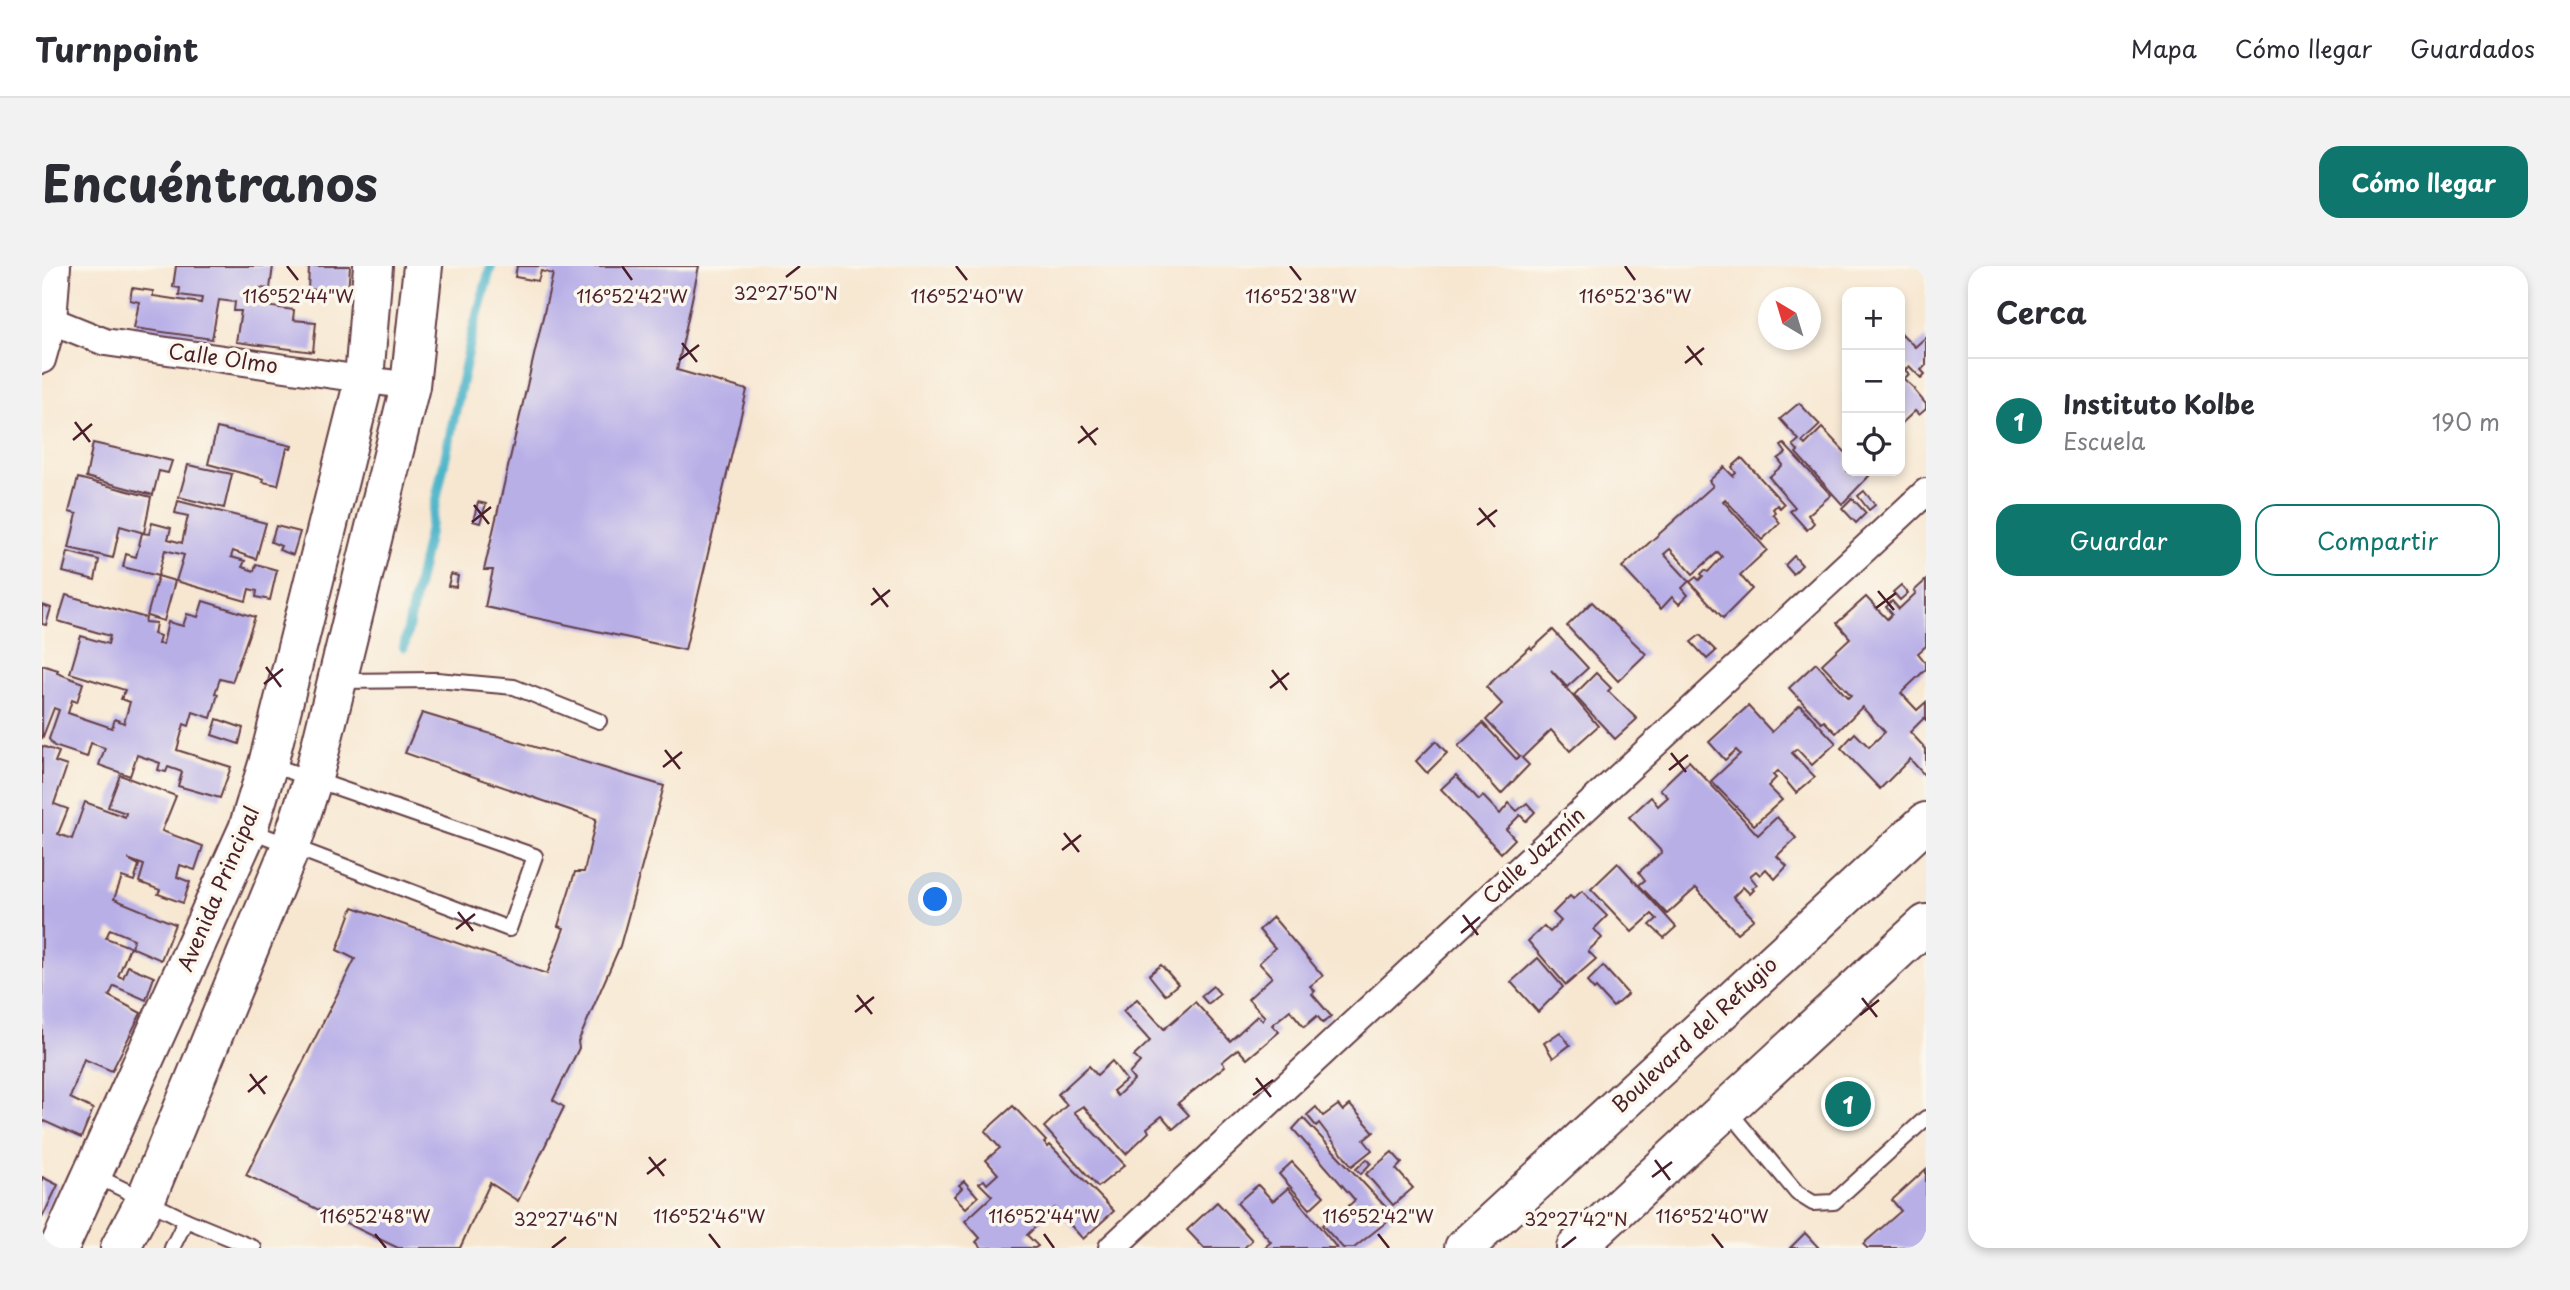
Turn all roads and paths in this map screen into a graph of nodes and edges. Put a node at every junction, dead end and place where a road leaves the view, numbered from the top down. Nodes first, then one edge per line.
1 (57, 266) edge
2 (373, 266) edge
3 (423, 266) edge
4 (47, 317) edge
5 (42, 360) edge
6 (364, 380) junction
7 (410, 386) junction
8 (1926, 492) edge
9 (336, 681) junction
10 (599, 721) dead end
11 (268, 764) junction
12 (313, 778) junction
13 (1926, 822) edge
14 (248, 829) junction
15 (291, 846) junction
16 (1926, 924) edge
17 (1727, 1109) junction
18 (1926, 1118) edge
19 (93, 1174) junction
20 (145, 1201) junction
21 (186, 1220) junction
22 (59, 1248) edge
23 (120, 1248) edge
24 (172, 1248) edge
25 (254, 1248) edge
26 (1112, 1248) edge
27 (1464, 1248) edge
28 (1576, 1248) edge

1 - 4 street
2 - 6 main road, Avenida Principal
3 - 7 main road
4 - 5 street
4 - 6 street, Calle Olmo
6 - 7 street, Calle Olmo
6 - 11 main road, Avenida Principal
7 - 9 main road
8 - 26 street, Calle Jazmín
9 - 10 lane
9 - 12 main road
11 - 12 lane
11 - 14 main road, Avenida Principal
12 - 15 main road
12 - 15 lane
13 - 27 main road, Boulevard del Refugio
14 - 15 lane
14 - 19 main road, Avenida Principal
15 - 20 main road
16 - 17 main road
17 - 18 lane
17 - 28 main road
19 - 20 lane
19 - 22 main road, Avenida Principal
20 - 21 lane
20 - 23 main road
21 - 24 lane
21 - 25 lane

